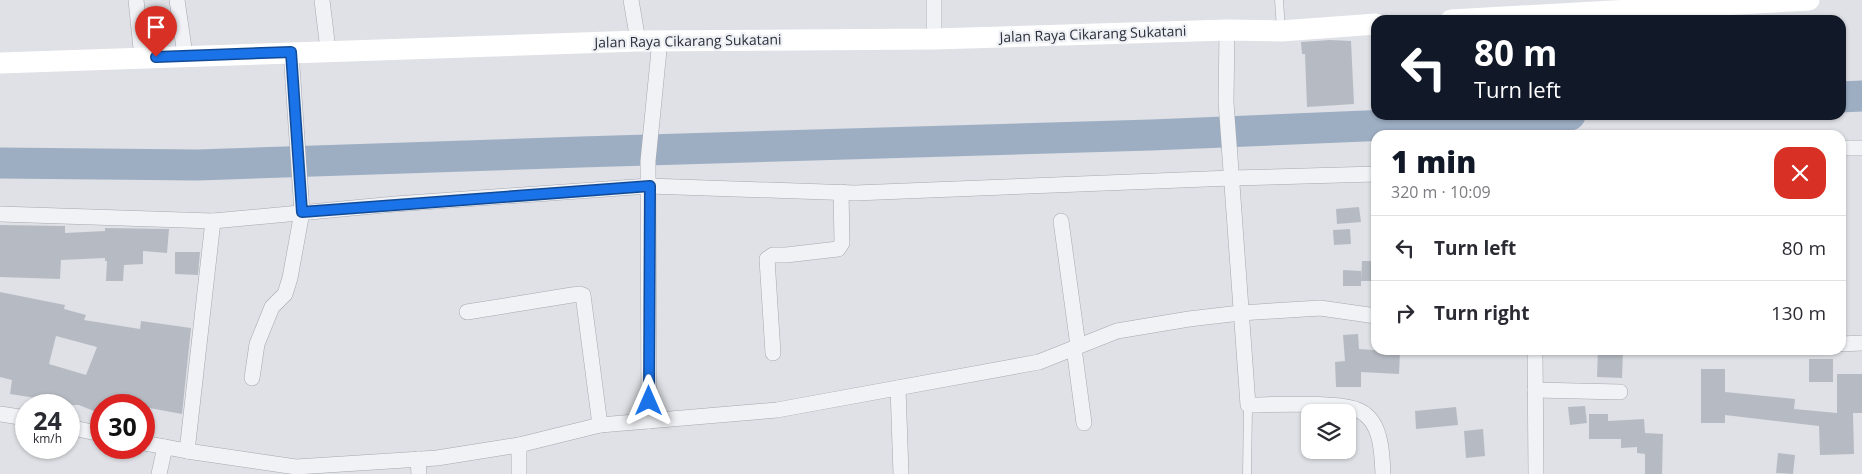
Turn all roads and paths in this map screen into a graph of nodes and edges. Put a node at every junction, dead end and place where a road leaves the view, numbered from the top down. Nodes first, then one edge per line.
1 (136, 0) edge
2 (177, 0) edge
3 (322, 0) edge
4 (631, 0) edge
5 (934, 0) edge
6 (1279, 0) edge
7 (1809, 0) edge
8 (1540, 15) edge
9 (1371, 24) edge
10 (1226, 30) junction
11 (1281, 30) junction
12 (934, 39) junction
13 (660, 40) junction
14 (638, 41) junction
15 (328, 50) junction
16 (291, 52) junction
17 (185, 55) junction
18 (142, 58) junction
19 (0, 63) edge
20 (1846, 148) edge
21 (1862, 148) edge
22 (1371, 174) edge
23 (1232, 178) junction
24 (650, 186) junction
25 (841, 192) junction
26 (302, 212) junction
27 (0, 214) edge
28 (213, 221) junction
29 (1061, 221) dead end
30 (467, 312) dead end
31 (1240, 313) junction
32 (1371, 315) edge
33 (1862, 343) edge
34 (1846, 344) edge
35 (1076, 347) junction
36 (773, 353) dead end
37 (1535, 355) edge
38 (252, 378) dead end
39 (898, 388) junction
40 (1535, 390) junction
41 (1620, 392) dead end
42 (1248, 405) junction
43 (0, 414) edge
44 (15, 416) edge
45 (649, 421) junction
46 (1084, 423) dead end
47 (600, 425) junction
48 (155, 445) edge
49 (519, 445) junction
50 (165, 447) junction
51 (188, 451) junction
52 (419, 466) edge
53 (296, 470) edge
54 (159, 474) edge
55 (519, 474) edge
56 (901, 474) edge
57 (1247, 474) edge
58 (1383, 474) edge
59 (1536, 474) edge

1 - 18 street
2 - 17 street
3 - 15 street
4 - 14 street
5 - 12 street
6 - 11 lane
7 - 8 main road
9 - 11 main road, Jalan Raya Cikarang Sukatani
10 - 11 main road, Jalan Raya Cikarang Sukatani
10 - 12 main road, Jalan Raya Cikarang Sukatani
10 - 23 street
12 - 13 main road, Jalan Raya Cikarang Sukatani
13 - 14 main road, Jalan Raya Cikarang Sukatani
13 - 24 street
14 - 15 main road, Jalan Raya Cikarang Sukatani
15 - 16 main road, Jalan Raya Cikarang Sukatani
16 - 17 main road, Jalan Raya Cikarang Sukatani
16 - 26 street
17 - 18 main road, Jalan Raya Cikarang Sukatani
18 - 19 main road, Jalan Raya Cikarang Sukatani
20 - 21 street
22 - 23 street
23 - 25 street
23 - 31 street
24 - 25 street
24 - 26 street
24 - 45 street
25 - 36 street
26 - 28 street
26 - 38 street
27 - 28 street
28 - 51 street
29 - 35 street
30 - 47 street
31 - 32 street
31 - 35 street
31 - 42 street
33 - 34 street
35 - 39 street
35 - 46 street
37 - 40 street
39 - 45 street
39 - 56 street
40 - 41 street
40 - 59 street
42 - 57 lane
42 - 58 street
43 - 44 street
45 - 47 street
47 - 49 street
48 - 50 street
49 - 52 street
49 - 55 street
50 - 51 street
50 - 54 street
51 - 53 street
52 - 53 street

